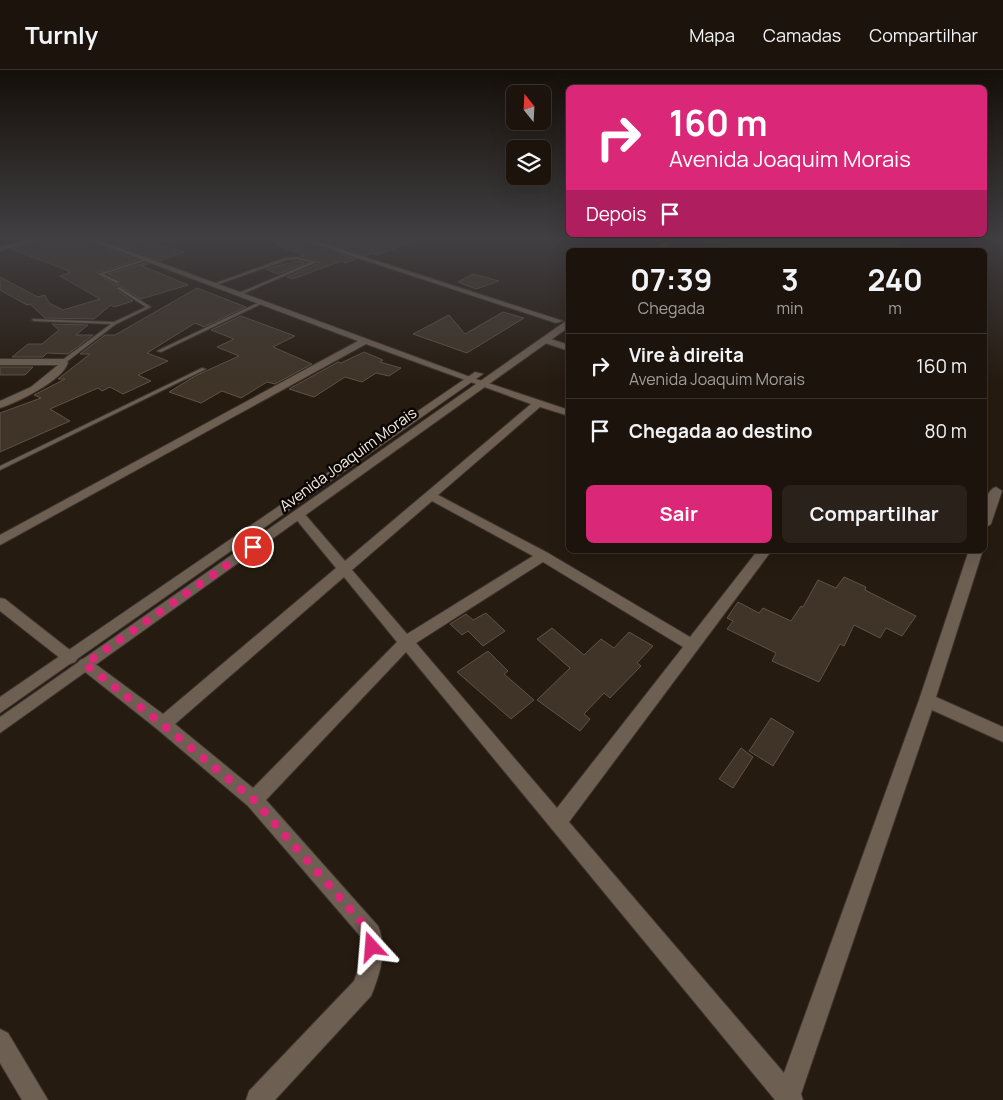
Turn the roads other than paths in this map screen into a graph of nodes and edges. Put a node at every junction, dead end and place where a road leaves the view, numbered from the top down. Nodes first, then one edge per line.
1 (220, 286) edge
2 (259, 286) edge
3 (456, 286) edge
4 (119, 288) dead end
5 (240, 294) junction
6 (263, 302) junction
7 (34, 320) dead end
8 (566, 320) edge
9 (116, 323) junction
10 (545, 340) junction
11 (366, 341) junction
12 (566, 347) edge
13 (159, 351) dead end
14 (0, 362) edge
15 (64, 362) junction
16 (204, 369) dead end
17 (476, 381) junction
18 (538, 403) junction
19 (0, 405) edge
20 (566, 412) edge
21 (0, 468) edge
22 (995, 490) edge
23 (430, 495) junction
24 (299, 515) junction
25 (987, 517) edge
26 (0, 541) edge
27 (763, 553) edge
28 (975, 553) edge
29 (544, 556) junction
30 (343, 569) junction
31 (0, 603) edge
32 (406, 642) junction
33 (692, 645) junction
34 (77, 661) junction
35 (927, 700) junction
36 (0, 706) edge
37 (162, 724) junction
38 (0, 726) edge
39 (1003, 735) edge
40 (254, 800) junction
41 (558, 822) junction
42 (0, 1041) edge
43 (790, 1098) edge
44 (36, 1100) edge
45 (258, 1100) edge

1 - 5 street
2 - 5 lane
3 - 8 street
4 - 9 lane
5 - 6 street
6 - 11 street
6 - 13 lane
7 - 9 lane
8 - 10 street, Avenida Joaquim Morais
8 - 17 street, Avenida Joaquim Morais
9 - 15 lane
10 - 12 street
10 - 17 street, Avenida Joaquim Morais
11 - 17 street
11 - 26 street
14 - 15 street
15 - 19 street
16 - 21 lane
17 - 18 street
17 - 24 street, Avenida Joaquim Morais
17 - 34 street, Avenida Joaquim Morais
18 - 20 street
18 - 23 street
22 - 25 street
23 - 29 street
23 - 30 street
24 - 30 street
24 - 34 street, Avenida Joaquim Morais
27 - 33 street
28 - 35 street
29 - 32 street
29 - 33 street
30 - 32 street
30 - 37 street
31 - 34 street
32 - 40 street
32 - 41 street
33 - 41 street
34 - 36 street, Avenida Joaquim Morais
34 - 37 street
34 - 38 street, Avenida Joaquim Morais
35 - 39 street
35 - 43 street
37 - 40 street
40 - 45 street
41 - 43 street
42 - 44 street

